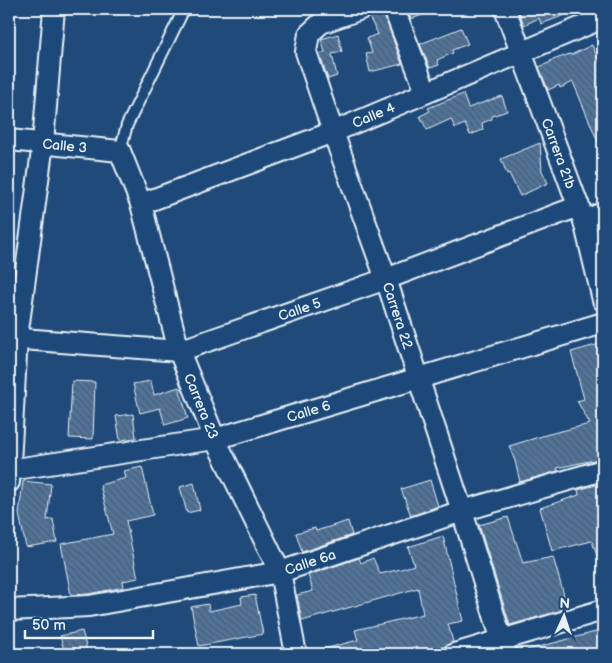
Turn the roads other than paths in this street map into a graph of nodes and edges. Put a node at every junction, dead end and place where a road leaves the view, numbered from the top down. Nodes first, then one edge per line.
1 (54, 9) edge
2 (184, 9) edge
3 (361, 9) edge
4 (394, 9) edge
5 (505, 9) edge
6 (603, 18) edge
7 (522, 51) junction
8 (426, 92) junction
9 (333, 132) junction
10 (9, 140) edge
11 (43, 142) junction
12 (120, 151) junction
13 (141, 204) junction
14 (603, 213) edge
15 (582, 214) junction
16 (386, 278) junction
17 (603, 300) edge
18 (603, 323) edge
19 (13, 338) edge
20 (179, 351) junction
21 (419, 378) junction
22 (215, 439) junction
23 (603, 470) edge
24 (9, 474) edge
25 (462, 511) junction
26 (280, 572) junction
27 (9, 610) edge
28 (603, 610) edge
29 (504, 648) edge
30 (296, 654) edge
31 (454, 654) edge

1 - 11 street
2 - 12 lane
3 - 9 street, Carrera 22
4 - 8 street
5 - 7 street, Carrera 21b
6 - 7 street, Calle 4
7 - 8 street, Calle 4
7 - 15 street, Carrera 21b
8 - 9 street, Calle 4
9 - 13 street, Calle 4
9 - 16 street, Carrera 22
10 - 11 street, Calle 3
11 - 12 street, Calle 3
11 - 19 street
12 - 13 street, Carrera 23
13 - 20 street, Carrera 23
14 - 15 street, Calle 5
15 - 16 street, Calle 5
15 - 17 street, Carrera 21b
16 - 20 street, Calle 5
16 - 21 street, Carrera 22
18 - 21 street, Calle 6
19 - 20 street, Calle 5
19 - 24 street
20 - 22 street, Carrera 23
21 - 22 street, Calle 6
21 - 25 street, Carrera 22
22 - 24 street, Calle 6
22 - 26 street, Carrera 23
23 - 25 street, Calle 6a
25 - 26 street, Calle 6a
25 - 29 street, Carrera 22
26 - 27 street, Calle 6a
26 - 30 street, Carrera 23
28 - 29 street
29 - 31 street

